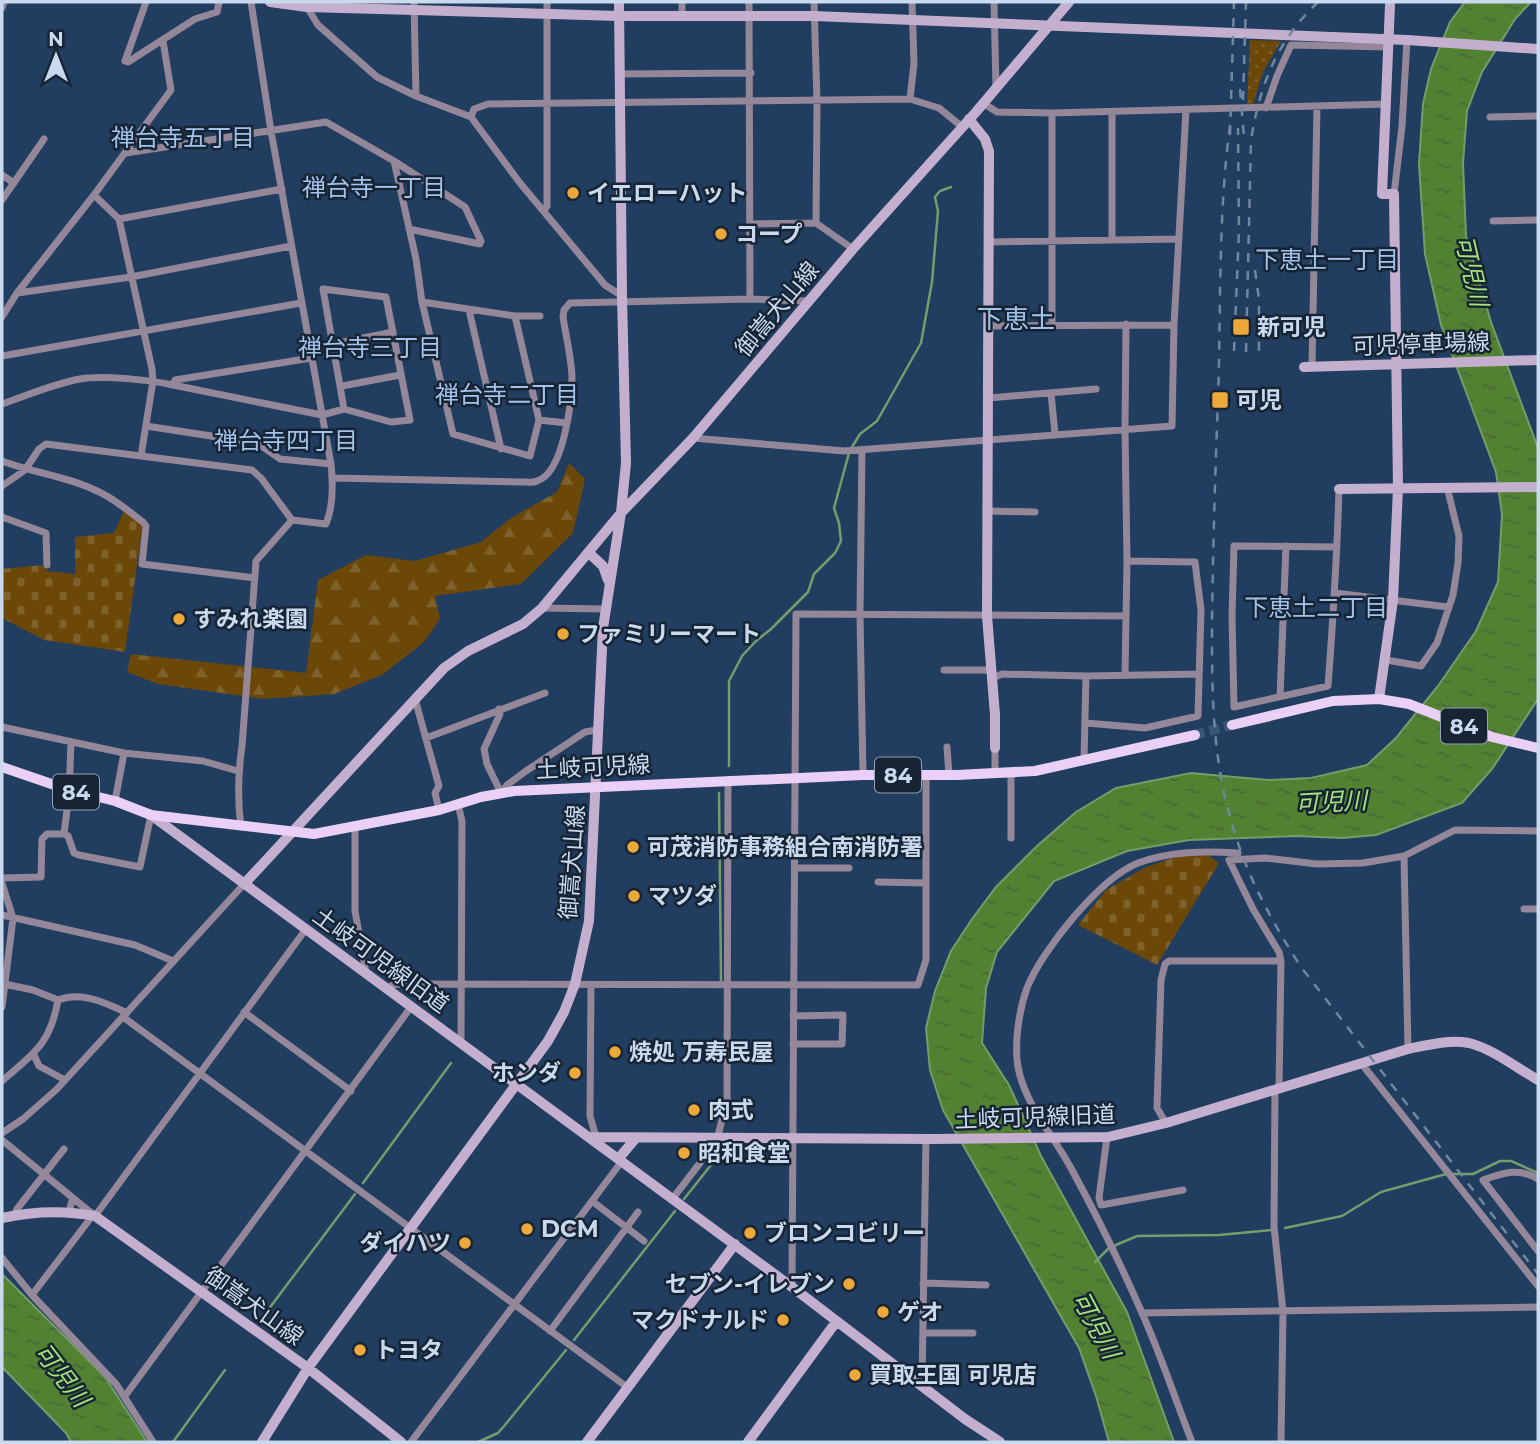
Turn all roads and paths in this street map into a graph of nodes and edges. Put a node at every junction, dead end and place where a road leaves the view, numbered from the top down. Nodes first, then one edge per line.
1 (4, 2) edge
2 (146, 2) edge
3 (219, 2) edge
4 (251, 2) edge
5 (270, 2) edge
6 (547, 2) edge
7 (619, 2) edge
8 (682, 2) edge
9 (749, 2) edge
10 (814, 2) edge
11 (912, 2) edge
12 (994, 2) edge
13 (1069, 2) edge
14 (1390, 4) edge
15 (307, 5) edge
16 (414, 6) edge
17 (2, 8) edge
18 (547, 14) junction
19 (682, 15) junction
20 (749, 15) junction
21 (619, 16) junction
22 (814, 16) junction
23 (913, 20) junction
24 (994, 24) junction
25 (1048, 26) junction
26 (1407, 40) junction
27 (163, 41) junction
28 (1389, 47) junction
29 (1538, 49) edge
30 (751, 73) junction
31 (619, 74) junction
32 (996, 88) junction
33 (416, 96) junction
34 (910, 99) junction
35 (619, 102) junction
36 (750, 102) junction
37 (817, 102) junction
38 (547, 103) junction
39 (983, 103) junction
40 (1387, 104) junction
41 (1317, 107) junction
42 (1266, 108) junction
43 (1186, 110) junction
44 (1112, 112) junction
45 (1052, 113) junction
46 (1538, 116) edge
47 (471, 117) junction
48 (1490, 117) dead end
49 (965, 123) junction
50 (271, 131) junction
51 (44, 138) dead end
52 (126, 153) junction
53 (394, 161) junction
54 (2, 175) edge
55 (14, 183) junction
56 (282, 189) junction
57 (1394, 194) junction
58 (94, 195) junction
59 (2, 200) edge
60 (544, 211) junction
61 (120, 219) junction
62 (1538, 220) edge
63 (1493, 221) dead end
64 (816, 223) junction
65 (750, 224) junction
66 (409, 229) junction
67 (1179, 239) junction
68 (1052, 240) junction
69 (1112, 240) junction
70 (989, 242) junction
71 (291, 246) junction
72 (853, 249) junction
73 (131, 277) junction
74 (17, 293) junction
75 (622, 298) junction
76 (750, 299) junction
77 (809, 301) junction
78 (422, 302) junction
79 (301, 303) junction
80 (469, 310) junction
81 (514, 316) junction
82 (540, 316) dead end
83 (2, 317) edge
84 (1126, 324) junction
85 (1052, 325) junction
86 (1174, 325) junction
87 (989, 327) junction
88 (144, 330) junction
89 (393, 332) junction
90 (333, 344) junction
91 (2, 356) edge
92 (311, 358) junction
93 (1538, 360) edge
94 (1396, 364) junction
95 (1308, 366) joint
96 (401, 375) junction
97 (153, 381) junction
98 (173, 385) junction
99 (342, 387) junction
100 (1096, 389) dead end
101 (1051, 393) junction
102 (989, 398) junction
103 (2, 404) edge
104 (344, 409) junction
105 (322, 415) junction
106 (540, 421) junction
107 (566, 423) junction
108 (146, 426) junction
109 (1125, 429) junction
110 (1055, 434) junction
111 (693, 438) junction
112 (989, 439) junction
113 (501, 449) junction
114 (862, 450) junction
115 (141, 456) junction
116 (2, 461) edge
117 (331, 464) junction
118 (25, 470) junction
119 (333, 478) junction
120 (2, 486) edge
121 (1538, 487) edge
122 (1398, 488) junction
123 (1447, 488) junction
124 (1339, 489) joint
125 (988, 511) junction
126 (1035, 512) dead end
127 (621, 513) junction
128 (2, 517) edge
129 (292, 520) junction
130 (1286, 546) junction
131 (1337, 547) junction
132 (589, 553) junction
133 (1128, 561) junction
134 (47, 565) dead end
135 (255, 578) junction
136 (609, 583) junction
137 (1335, 593) junction
138 (1393, 600) junction
139 (1448, 607) junction
140 (542, 608) junction
141 (605, 609) junction
142 (860, 615) junction
143 (987, 616) junction
144 (1125, 616) junction
145 (1385, 660) junction
146 (944, 670) dead end
147 (992, 674) junction
148 (1198, 674) junction
149 (1125, 675) junction
150 (1086, 676) junction
151 (545, 693) dead end
152 (1280, 696) junction
153 (415, 699) junction
154 (1379, 699) junction
155 (499, 709) junction
156 (1086, 723) junction
157 (1232, 725) tunnel mouth
158 (2, 727) edge
159 (597, 730) junction
160 (1195, 735) tunnel mouth
161 (426, 738) junction
162 (71, 742) junction
163 (947, 747) dead end
164 (995, 748) joint
165 (1538, 748) edge
166 (124, 753) junction
167 (1084, 759) junction
168 (2, 767) edge
169 (238, 771) junction
170 (1011, 772) junction
171 (995, 773) junction
172 (863, 775) junction
173 (926, 775) junction
174 (948, 775) junction
175 (794, 778) junction
176 (728, 781) junction
177 (596, 788) junction
178 (69, 790) junction
179 (501, 793) junction
180 (115, 801) junction
181 (458, 804) junction
182 (439, 810) junction
183 (151, 815) junction
184 (242, 827) junction
185 (355, 827) junction
186 (1538, 831) edge
187 (291, 832) junction
188 (64, 834) junction
189 (1011, 838) dead end
190 (1238, 853) dead end
191 (1404, 856) junction
192 (795, 868) junction
193 (849, 868) dead end
194 (2, 880) edge
195 (878, 882) dead end
196 (245, 883) junction
197 (926, 883) junction
198 (1524, 909) dead end
199 (1538, 909) edge
200 (2, 915) edge
201 (13, 918) junction
202 (306, 929) junction
203 (173, 961) junction
204 (1281, 961) junction
205 (366, 973) junction
206 (4, 984) junction
207 (461, 984) junction
208 (575, 984) junction
209 (591, 985) junction
210 (727, 986) junction
211 (793, 986) junction
212 (386, 988) junction
213 (58, 1000) junction
214 (411, 1006) junction
215 (2, 1007) edge
216 (244, 1012) junction
217 (125, 1015) junction
218 (793, 1016) junction
219 (461, 1043) junction
220 (793, 1044) junction
221 (1408, 1049) junction
222 (34, 1055) junction
223 (1361, 1063) junction
224 (199, 1071) junction
225 (65, 1080) junction
226 (1538, 1080) edge
227 (2, 1081) edge
228 (516, 1084) junction
229 (1277, 1089) junction
230 (351, 1091) junction
231 (1166, 1123) junction
232 (2, 1133) edge
233 (592, 1137) junction
234 (636, 1138) junction
235 (1054, 1138) junction
236 (1107, 1138) junction
237 (715, 1139) junction
238 (794, 1139) junction
239 (930, 1139) junction
240 (2, 1140) edge
241 (64, 1149) dead end
242 (304, 1151) junction
243 (621, 1160) junction
244 (43, 1175) junction
245 (1538, 1180) edge
246 (1182, 1190) dead end
247 (73, 1198) junction
248 (673, 1198) junction
249 (592, 1201) junction
250 (69, 1211) junction
251 (638, 1212) dead end
252 (94, 1215) junction
253 (15, 1216) junction
254 (2, 1218) edge
255 (627, 1228) junction
256 (411, 1229) junction
257 (644, 1241) dead end
258 (734, 1244) junction
259 (1538, 1251) edge
260 (2, 1258) edge
261 (923, 1283) junction
262 (986, 1285) dead end
263 (1538, 1286) edge
264 (792, 1287) junction
265 (201, 1293) junction
266 (32, 1295) junction
267 (515, 1305) junction
268 (1538, 1307) edge
269 (1283, 1312) junction
270 (1142, 1313) junction
271 (836, 1322) junction
272 (550, 1331) junction
273 (923, 1333) junction
274 (973, 1333) dead end
275 (308, 1368) junction
276 (922, 1384) junction
277 (627, 1387) junction
278 (125, 1396) junction
279 (153, 1442) edge
280 (262, 1442) edge
281 (401, 1442) edge
282 (411, 1442) edge
283 (587, 1442) edge
284 (748, 1442) edge
285 (997, 1442) edge
286 (1192, 1442) edge
287 (1281, 1442) edge

1 - 17 street
2 - 27 street
3 - 27 street
4 - 50 street
5 - 15 street
6 - 18 street
7 - 21 street
8 - 19 street
9 - 20 street
10 - 22 street
11 - 23 street
12 - 24 street
13 - 25 street, 御嵩犬山線
14 - 28 street
15 - 16 street
15 - 33 street
16 - 18 street
16 - 33 street
18 - 21 street
18 - 38 street
19 - 20 street
19 - 21 street
20 - 22 street
20 - 30 street
21 - 31 street
22 - 23 street
22 - 37 street
23 - 24 street
23 - 34 street
24 - 25 street
24 - 32 street
25 - 26 street
25 - 32 street, 御嵩犬山線
26 - 29 street
26 - 57 street
27 - 52 street
28 - 40 street
28 - 42 street
30 - 31 street
30 - 36 street
31 - 35 street
32 - 39 street, 御嵩犬山線
33 - 47 street
34 - 37 street
34 - 49 street
35 - 36 street
35 - 38 street
35 - 75 street
36 - 37 street
36 - 65 street
37 - 64 street
38 - 47 street
38 - 60 street
39 - 45 street
39 - 49 street, 御嵩犬山線
40 - 41 street
40 - 57 street
41 - 42 street
41 - 95 street
42 - 43 street
43 - 44 street
43 - 67 street
44 - 45 street
44 - 69 street
45 - 68 street
46 - 48 street
47 - 60 street
49 - 70 street
49 - 72 street, 御嵩犬山線
50 - 52 street
50 - 53 street
50 - 56 street
51 - 55 street
52 - 58 street
53 - 66 street
53 - 66 street
54 - 55 street
55 - 59 street
56 - 61 street
56 - 71 street
57 - 94 street
58 - 61 street
58 - 74 street
60 - 75 street
61 - 73 street
62 - 63 street
64 - 65 street
64 - 72 street
65 - 76 street
66 - 78 street
67 - 69 street
67 - 86 street
68 - 69 street
68 - 70 street
68 - 85 street
70 - 87 street
71 - 73 street
71 - 79 street
72 - 77 street, 御嵩犬山線
73 - 74 street
73 - 88 street
74 - 83 street
75 - 76 street
75 - 107 street
75 - 127 street
76 - 77 street
77 - 111 street, 御嵩犬山線
78 - 80 street
78 - 113 street
79 - 88 street
79 - 92 street
80 - 81 street
80 - 113 street
81 - 82 street
81 - 106 street
84 - 85 street
84 - 86 street
84 - 109 street
85 - 87 street
86 - 109 street
87 - 102 street
88 - 91 street
88 - 97 street
89 - 90 street
89 - 90 street
89 - 96 street
90 - 99 street
92 - 98 street
92 - 105 street
93 - 94 street, 可児停車場線
94 - 95 street, 可児停車場線
94 - 122 street
96 - 99 street
96 - 104 street
97 - 98 street
97 - 103 street
97 - 108 street
98 - 105 street
99 - 104 street
100 - 101 street
101 - 102 street
101 - 110 street
102 - 112 street
104 - 105 street
105 - 117 street
106 - 107 street
106 - 113 street
107 - 119 street
108 - 115 street
108 - 117 street
109 - 110 street
109 - 133 street
110 - 112 street
111 - 114 street
111 - 127 street, 御嵩犬山線
112 - 114 street
112 - 125 street
114 - 142 street
115 - 118 street
115 - 129 street
116 - 118 street
117 - 119 street
118 - 120 street
118 - 135 street
119 - 129 street
121 - 123 street
122 - 123 street
122 - 124 street
122 - 138 street
123 - 139 street
124 - 131 street
125 - 126 street
125 - 143 street
127 - 132 street
127 - 136 street, 御嵩犬山線
128 - 134 street
129 - 135 street
130 - 131 street
130 - 152 street
130 - 152 street
131 - 137 street
132 - 136 street
132 - 140 street
133 - 144 street
133 - 148 street
135 - 169 street
136 - 141 street, 御嵩犬山線
137 - 138 street
137 - 152 street
138 - 139 street
138 - 145 street
139 - 145 street
140 - 141 street
140 - 153 street
141 - 159 street, 御嵩犬山線
142 - 143 street
142 - 172 street
142 - 175 street
143 - 144 street
143 - 147 street
144 - 149 street
145 - 154 street
146 - 147 street
147 - 150 street
147 - 164 street
148 - 149 street
148 - 156 street
149 - 150 street
150 - 156 street
151 - 155 street
153 - 161 street
153 - 187 street
154 - 157 main road, 84
154 - 165 main road, 84
155 - 161 street
155 - 179 street
156 - 167 street
158 - 162 street
159 - 177 street, 御嵩犬山線
159 - 179 street
160 - 167 main road, 土岐可児線 / 84
161 - 182 street
162 - 166 street
162 - 178 street
163 - 174 street
164 - 171 street
166 - 169 street
166 - 180 street
167 - 170 main road, 土岐可児線 / 84
168 - 178 main road, 土岐可児線 / 84
169 - 184 street
170 - 171 main road, 土岐可児線 / 84
170 - 189 street
171 - 174 main road, 土岐可児線 / 84
172 - 173 main road, 土岐可児線 / 84
172 - 175 main road, 土岐可児線 / 84
173 - 174 main road, 土岐可児線 / 84
173 - 197 street
175 - 176 main road, 土岐可児線 / 84
175 - 192 street
176 - 177 main road, 土岐可児線 / 84
176 - 210 street
177 - 179 main road, 土岐可児線 / 84
177 - 208 street, 御嵩犬山線
178 - 180 main road, 土岐可児線 / 84
178 - 188 street
179 - 181 main road, 土岐可児線 / 84
180 - 183 main road, 土岐可児線 / 84
181 - 182 main road, 土岐可児線 / 84
181 - 207 street
182 - 185 main road, 土岐可児線 / 84
183 - 184 main road, 土岐可児線 / 84
183 - 188 street
183 - 196 street, 土岐可児線旧道
184 - 187 main road, 土岐可児線 / 84
185 - 187 main road, 土岐可児線 / 84
185 - 205 street
186 - 191 street
187 - 196 street
188 - 194 street
190 - 235 street
191 - 204 street
191 - 221 street
192 - 193 street
192 - 211 street
194 - 201 street
195 - 197 street
196 - 202 street, 土岐可児線旧道
196 - 203 street
197 - 211 street
198 - 199 street
200 - 201 street
201 - 203 street
201 - 206 street
202 - 205 street, 土岐可児線旧道
202 - 216 street
203 - 217 street
204 - 229 street
204 - 231 street
205 - 212 street, 土岐可児線旧道
206 - 213 street
206 - 215 street
207 - 208 street
207 - 212 street
207 - 219 street
208 - 209 street
208 - 228 street, 御嵩犬山線
209 - 210 street
209 - 233 street
210 - 211 street
210 - 237 street
211 - 218 street
212 - 214 street, 土岐可児線旧道
213 - 217 street
213 - 222 street
214 - 219 street, 土岐可児線旧道
214 - 230 street
216 - 224 street
216 - 230 street
217 - 224 street
217 - 225 street
218 - 220 street
218 - 220 street
219 - 228 street, 土岐可児線旧道
220 - 238 street
221 - 223 street, 土岐可児線旧道
221 - 226 street, 土岐可児線旧道
222 - 225 street
222 - 227 street
223 - 229 street, 土岐可児線旧道
223 - 263 street
224 - 242 street
224 - 252 street
225 - 232 street
228 - 233 street, 土岐可児線旧道
228 - 256 street, 御嵩犬山線
229 - 231 street, 土岐可児線旧道
229 - 269 street
230 - 242 street
231 - 236 street, 土岐可児線旧道
233 - 234 street, 土岐可児線旧道
233 - 243 street, 土岐可児線旧道
234 - 237 street, 土岐可児線旧道
234 - 243 street
235 - 236 street, 土岐可児線旧道
235 - 239 street, 土岐可児線旧道
235 - 270 street
236 - 246 street
237 - 238 street, 土岐可児線旧道
237 - 248 street
238 - 239 street, 土岐可児線旧道
238 - 264 street
239 - 261 street
240 - 244 street
241 - 244 street
242 - 256 street
242 - 265 street
243 - 248 street, 土岐可児線旧道
243 - 249 street
244 - 247 street
244 - 253 street
245 - 259 street
247 - 250 street
247 - 252 street
248 - 258 street, 土岐可児線旧道
249 - 255 street
249 - 267 street
250 - 252 street, 御嵩犬山線
250 - 253 street, 御嵩犬山線
251 - 255 street
252 - 265 street, 御嵩犬山線
252 - 266 street
253 - 254 street, 御嵩犬山線
255 - 257 street
255 - 272 street
256 - 267 street
256 - 275 street, 御嵩犬山線
258 - 264 street, 土岐可児線旧道
258 - 277 street
260 - 266 street
261 - 262 street
261 - 273 street
264 - 271 street, 土岐可児線旧道
265 - 275 street, 御嵩犬山線
265 - 278 street
266 - 278 street
267 - 272 street
267 - 282 street
268 - 269 street
269 - 270 street
269 - 287 street
270 - 286 street
271 - 276 street, 土岐可児線旧道
271 - 284 street
272 - 277 street
273 - 274 street
273 - 276 street
275 - 280 street
275 - 281 street
276 - 285 street, 土岐可児線旧道
277 - 283 street
278 - 279 street

